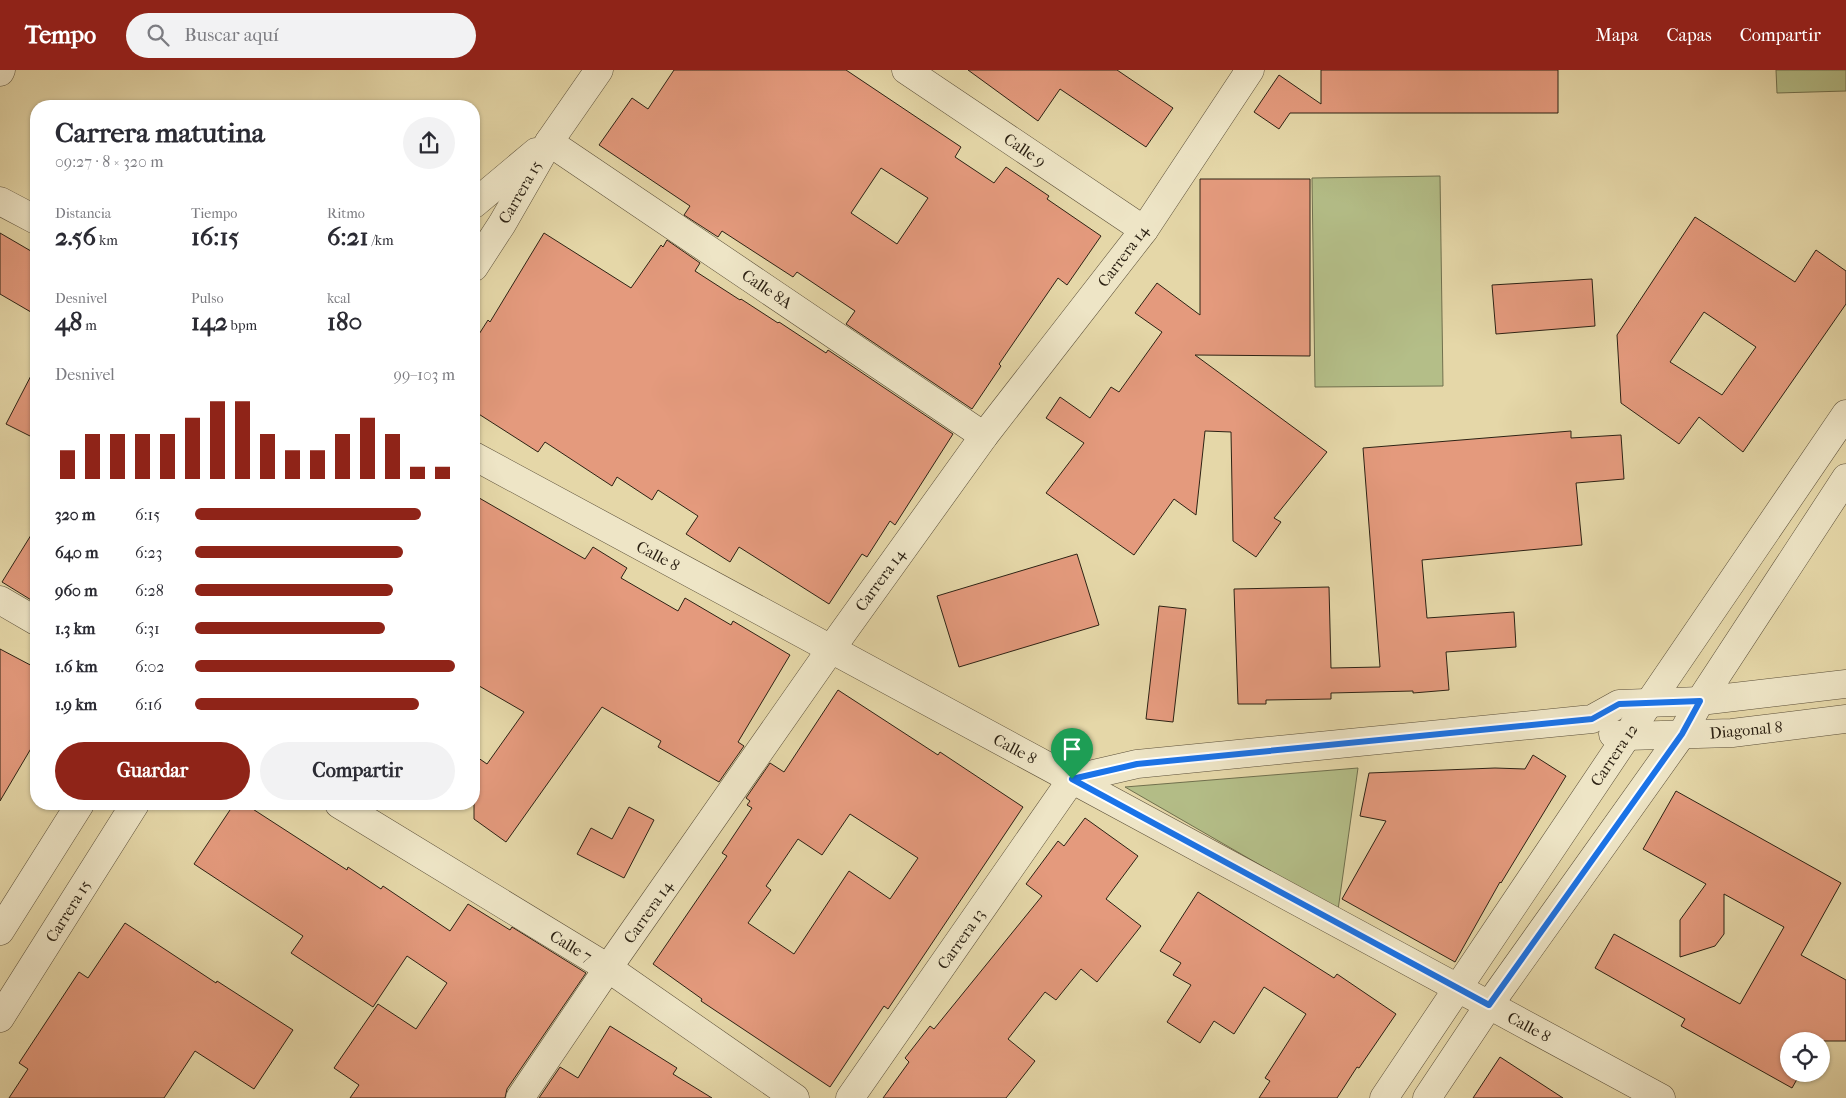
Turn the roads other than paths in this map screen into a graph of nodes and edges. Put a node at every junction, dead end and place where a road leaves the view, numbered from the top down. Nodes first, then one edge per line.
1 (585, 70) edge
2 (599, 70) edge
3 (906, 70) edge
4 (1250, 70) edge
5 (549, 142) junction
6 (480, 199) edge
7 (0, 201) edge
8 (480, 208) edge
9 (30, 217) edge
10 (502, 224) junction
11 (1144, 230) junction
12 (480, 258) edge
13 (1845, 417) edge
14 (984, 436) junction
15 (480, 459) edge
16 (1846, 478) edge
17 (0, 600) edge
18 (30, 618) edge
19 (830, 649) junction
20 (1846, 684) edge
21 (1700, 701) junction
22 (1649, 703) junction
23 (1592, 719) junction
24 (1846, 719) edge
25 (1682, 734) junction
26 (1627, 736) junction
27 (1072, 779) junction
28 (76, 810) edge
29 (131, 810) edge
30 (350, 810) edge
31 (0, 931) edge
32 (608, 968) junction
33 (1458, 988) junction
34 (1489, 1005) junction
35 (0, 1018) edge
36 (520, 1098) edge
37 (795, 1098) edge
38 (850, 1098) edge
39 (1384, 1098) edge
40 (1427, 1098) edge
41 (1661, 1098) edge

1 - 5 street, Carrera 15
2 - 5 street, Carrera 15
3 - 11 street, Calle 9
4 - 11 street, Carrera 14
5 - 6 street, Carrera 15
5 - 10 street, Carrera 15
5 - 14 street, Calle 8A
7 - 9 street
8 - 10 street
10 - 12 street, Carrera 15
11 - 14 street, Carrera 14
13 - 22 street, Carrera 12
14 - 19 street, Carrera 14
15 - 19 street, Calle 8
16 - 21 street
17 - 18 street
19 - 27 street, Calle 8
19 - 32 street, Carrera 14
20 - 21 street, Diagonal 8
21 - 22 street, Diagonal 8
21 - 25 street
22 - 23 street, Diagonal 8
22 - 26 street, Carrera 12
23 - 26 street, Diagonal 8
23 - 27 street, Diagonal 8
24 - 25 street, Diagonal 8
25 - 26 street, Diagonal 8
25 - 34 street
26 - 33 street, Carrera 12
27 - 33 street, Calle 8
27 - 38 street, Carrera 13
28 - 31 street
29 - 35 street, Carrera 15
30 - 32 street, Calle 7
32 - 36 street, Carrera 14
32 - 37 street, Calle 7
33 - 34 street, Calle 8
33 - 39 street, Carrera 12
34 - 40 street
34 - 41 street, Calle 8

